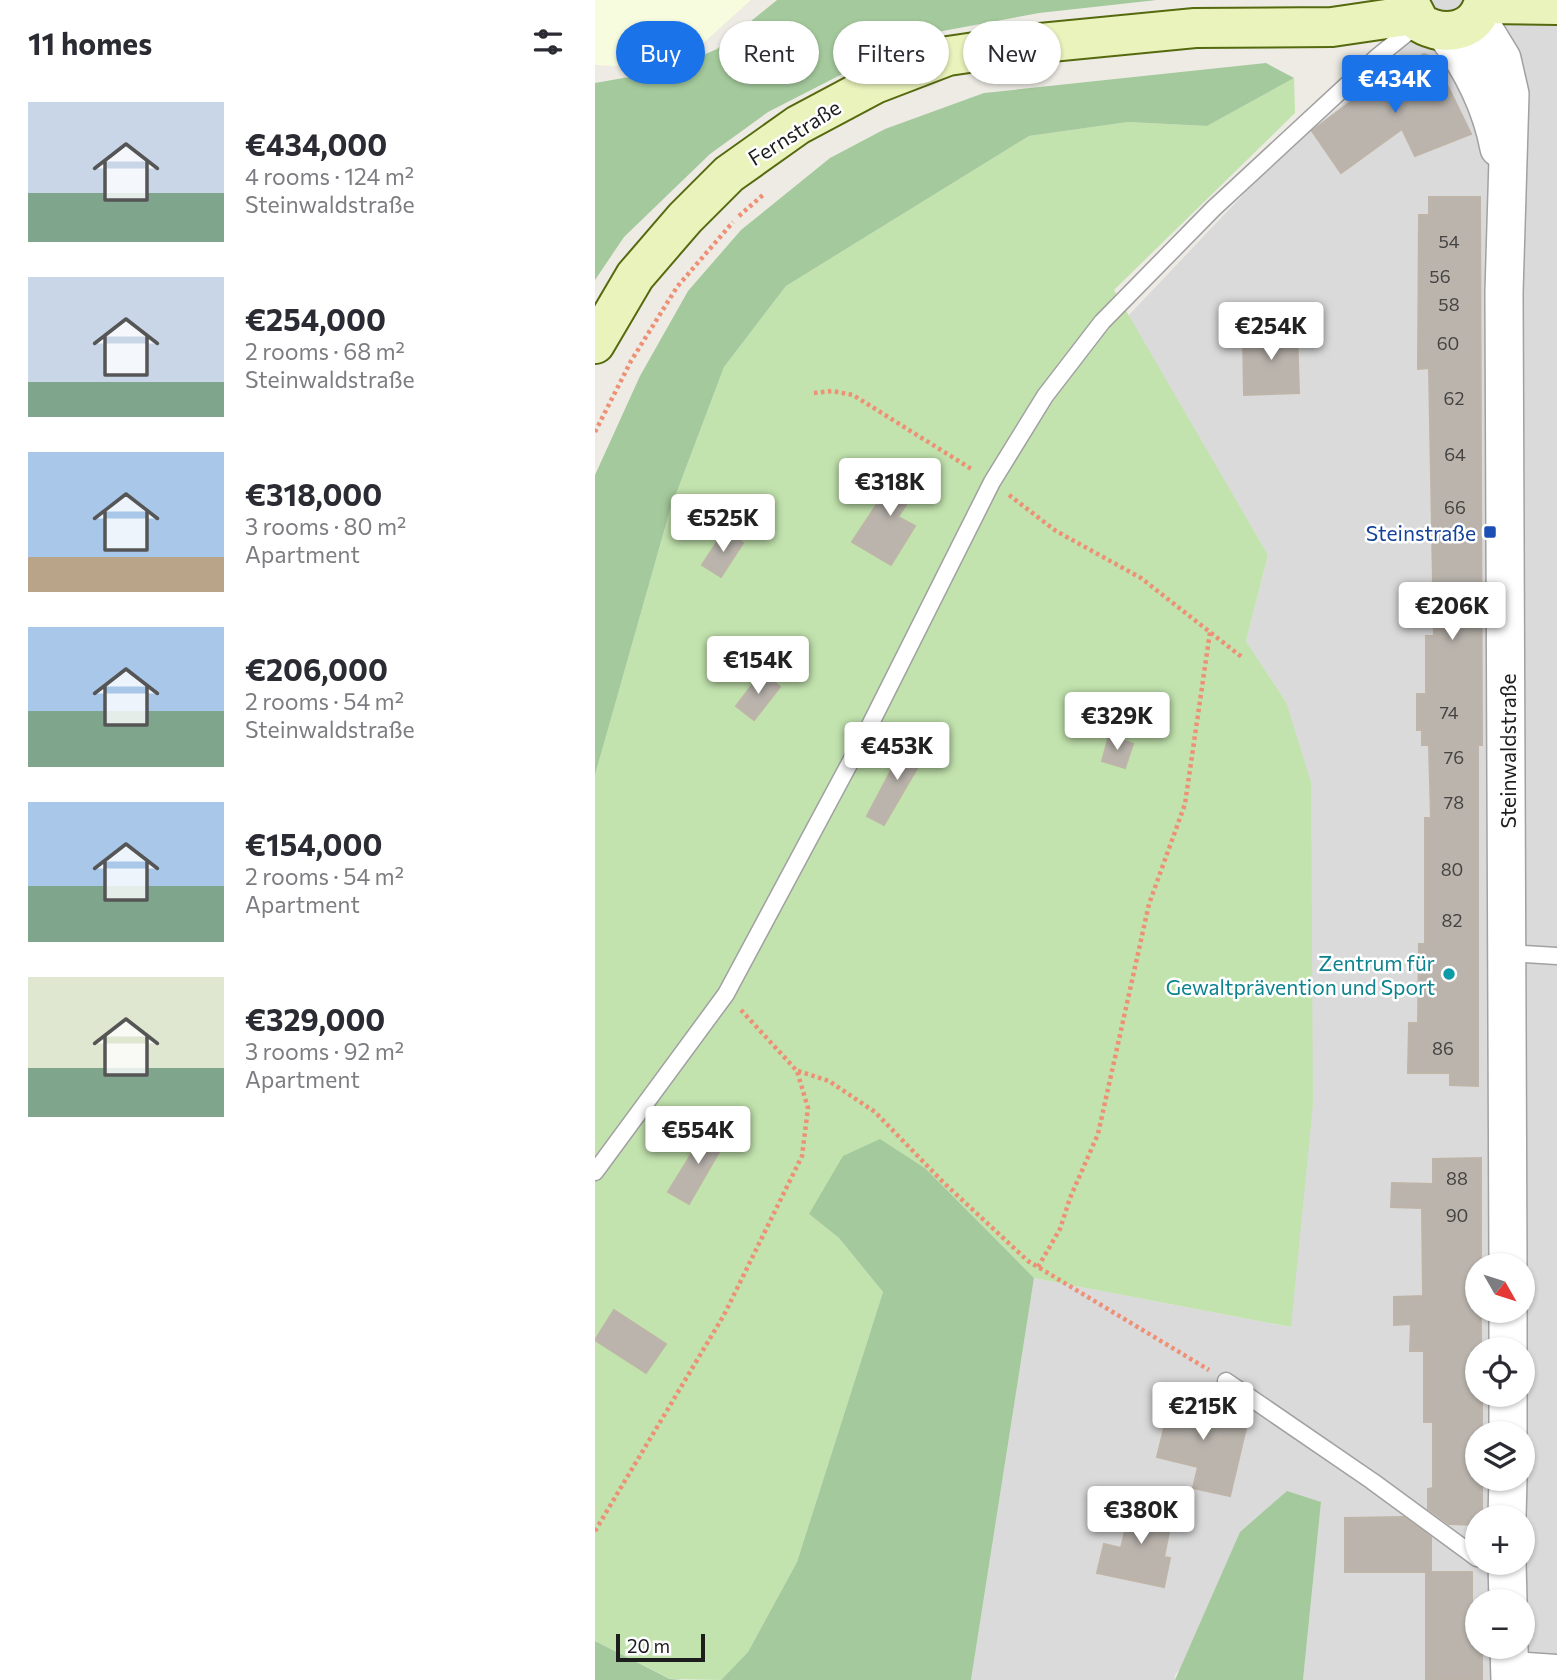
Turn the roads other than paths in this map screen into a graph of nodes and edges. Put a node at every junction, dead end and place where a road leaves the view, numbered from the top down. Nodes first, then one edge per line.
1 (1322, 0) edge
2 (1557, 5) edge
3 (1448, 14) edge
4 (1195, 28) junction
5 (595, 344) edge
6 (1508, 953) junction
7 (1557, 956) edge
8 (595, 1172) edge
9 (1508, 1253) edge
10 (1226, 1381) road end
11 (1465, 1549) edge
12 (1510, 1664) edge
13 (1557, 1670) edge

1 - 4 main road, Fernstraße
2 - 3 main road, Fernstraße
3 - 4 main road, Fernstraße
3 - 6 street, Steinwaldstraße
3 - 8 lane
4 - 5 main road, Fernstraße
6 - 7 lane
6 - 9 street, Steinwaldstraße
10 - 11 lane
12 - 13 street

